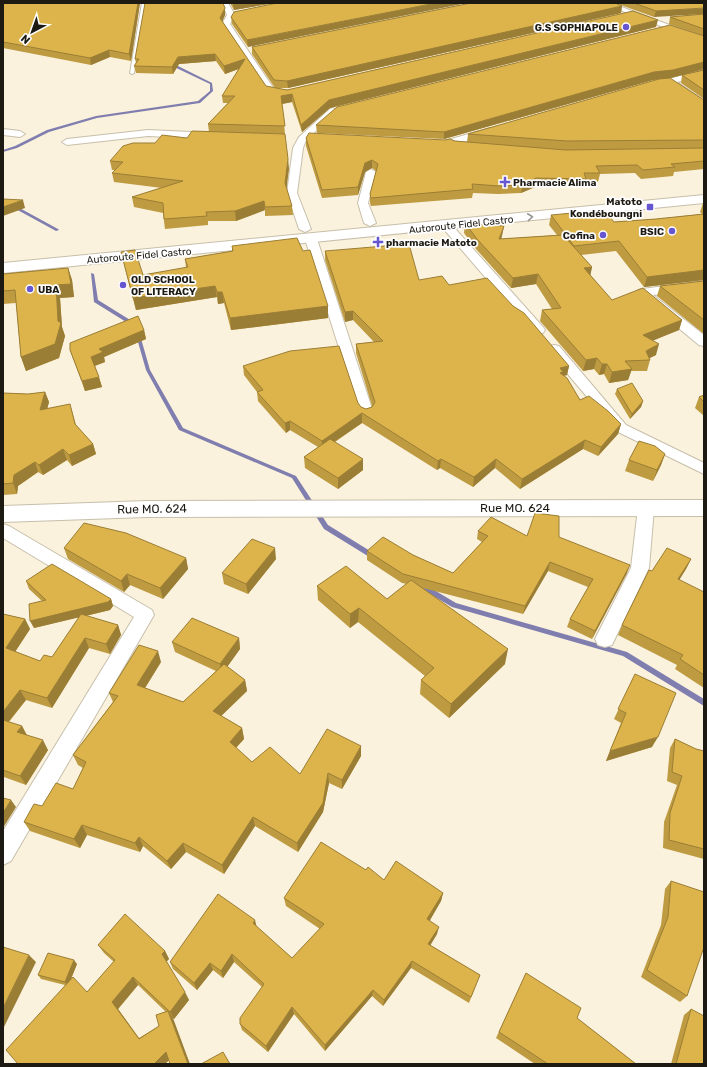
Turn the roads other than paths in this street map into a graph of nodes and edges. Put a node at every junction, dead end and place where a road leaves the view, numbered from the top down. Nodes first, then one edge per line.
1 (144, 3) edge
2 (225, 3) edge
3 (605, 3) edge
4 (632, 14) junction
5 (617, 18) edge
6 (673, 19) edge
7 (649, 21) junction
8 (667, 28) junction
9 (651, 32) edge
10 (704, 41) edge
11 (704, 72) edge
12 (132, 73) dead end
13 (296, 92) edge
14 (704, 105) edge
15 (341, 109) edge
16 (497, 129) edge
17 (3, 132) edge
18 (20, 134) dead end
19 (220, 136) edge
20 (321, 137) edge
21 (301, 138) junction
22 (67, 142) dead end
23 (421, 143) edge
24 (444, 144) junction
25 (474, 147) edge
26 (371, 172) dead end
27 (704, 190) edge
28 (704, 199) edge
29 (370, 223) junction
30 (446, 225) junction
31 (308, 234) junction
32 (3, 257) edge
33 (3, 268) edge
34 (704, 285) edge
35 (704, 342) edge
36 (366, 412) edge
37 (704, 469) edge
38 (646, 508) junction
39 (704, 508) edge
40 (3, 514) edge
41 (3, 530) edge
42 (605, 639) dead end
43 (3, 853) edge

1 - 12 lane
2 - 13 street
3 - 4 street
4 - 5 street
4 - 7 street
6 - 7 street
7 - 8 street
8 - 9 street
8 - 10 street
11 - 14 street
15 - 21 street
16 - 24 street
17 - 18 street
19 - 22 street
20 - 21 street
21 - 31 street
23 - 24 street
24 - 25 street
26 - 29 street
27 - 29 main road, Autoroute Fidel Castro
30 -> 28 main road, Autoroute Fidel Castro
29 - 31 main road, Autoroute Fidel Castro
30 - 31 main road, Autoroute Fidel Castro
30 - 37 street
31 - 32 main road, Autoroute Fidel Castro
31 - 33 main road, Autoroute Fidel Castro
31 - 36 street
34 - 35 street
38 - 39 main road, Rue MO. 624
38 - 40 main road, Rue MO. 624
38 - 42 street
41 - 43 street

